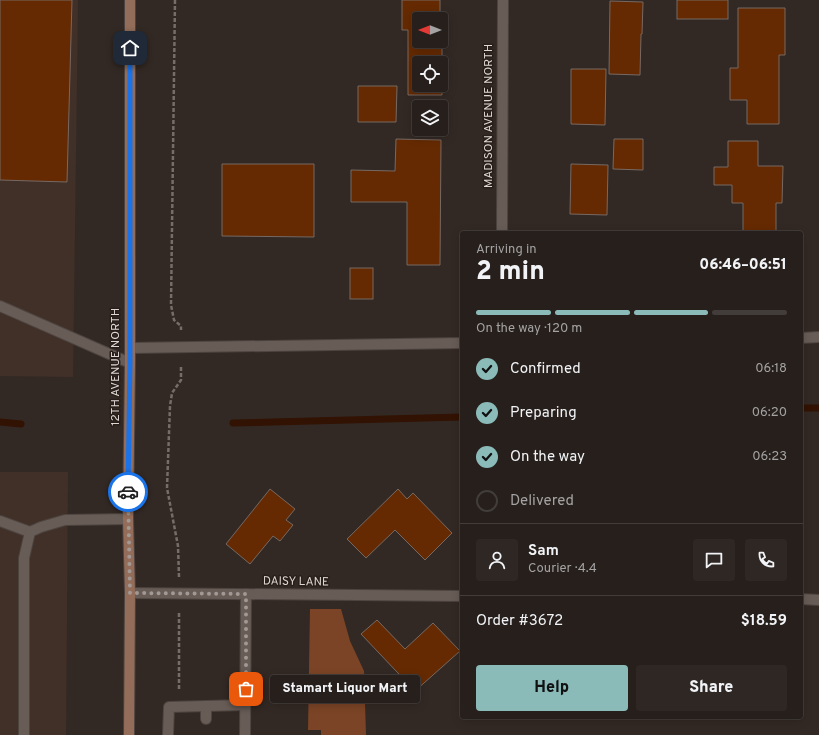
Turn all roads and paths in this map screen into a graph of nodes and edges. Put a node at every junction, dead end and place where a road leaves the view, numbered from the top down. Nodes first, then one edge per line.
1 (130, 0) edge
2 (175, 0) edge
3 (503, 0) edge
4 (502, 231) edge
5 (0, 306) edge
6 (819, 337) edge
7 (803, 338) edge
8 (460, 343) edge
9 (180, 347) junction
10 (130, 348) junction
11 (130, 363) junction
12 (128, 519) junction
13 (0, 521) edge
14 (30, 532) junction
15 (130, 593) junction
16 (179, 594) junction
17 (246, 594) junction
18 (460, 596) edge
19 (803, 599) edge
20 (819, 600) edge
21 (245, 705) junction
22 (178, 706) junction
23 (206, 706) junction
24 (206, 719) dead end
25 (24, 735) edge
26 (129, 735) edge
27 (168, 735) edge
28 (245, 735) edge

1 - 10 main road, 12TH AVENUE NORTH
2 - 9 path
3 - 4 street, MADISON AVENUE NORTH
5 - 11 street
6 - 7 street
8 - 9 street
9 - 10 street
9 - 16 path
10 - 11 main road, 12TH AVENUE NORTH
11 - 12 main road, 12TH AVENUE NORTH
12 - 14 street
12 - 15 main road, 12TH AVENUE NORTH
13 - 14 street
14 - 25 street
15 - 16 street, DAISY LANE
15 - 26 main road, 12TH AVENUE NORTH
16 - 17 street, DAISY LANE
16 - 22 path
17 - 18 street, DAISY LANE
17 - 21 street
19 - 20 street
21 - 23 street
21 - 28 street
22 - 23 street
22 - 27 street
23 - 24 street

